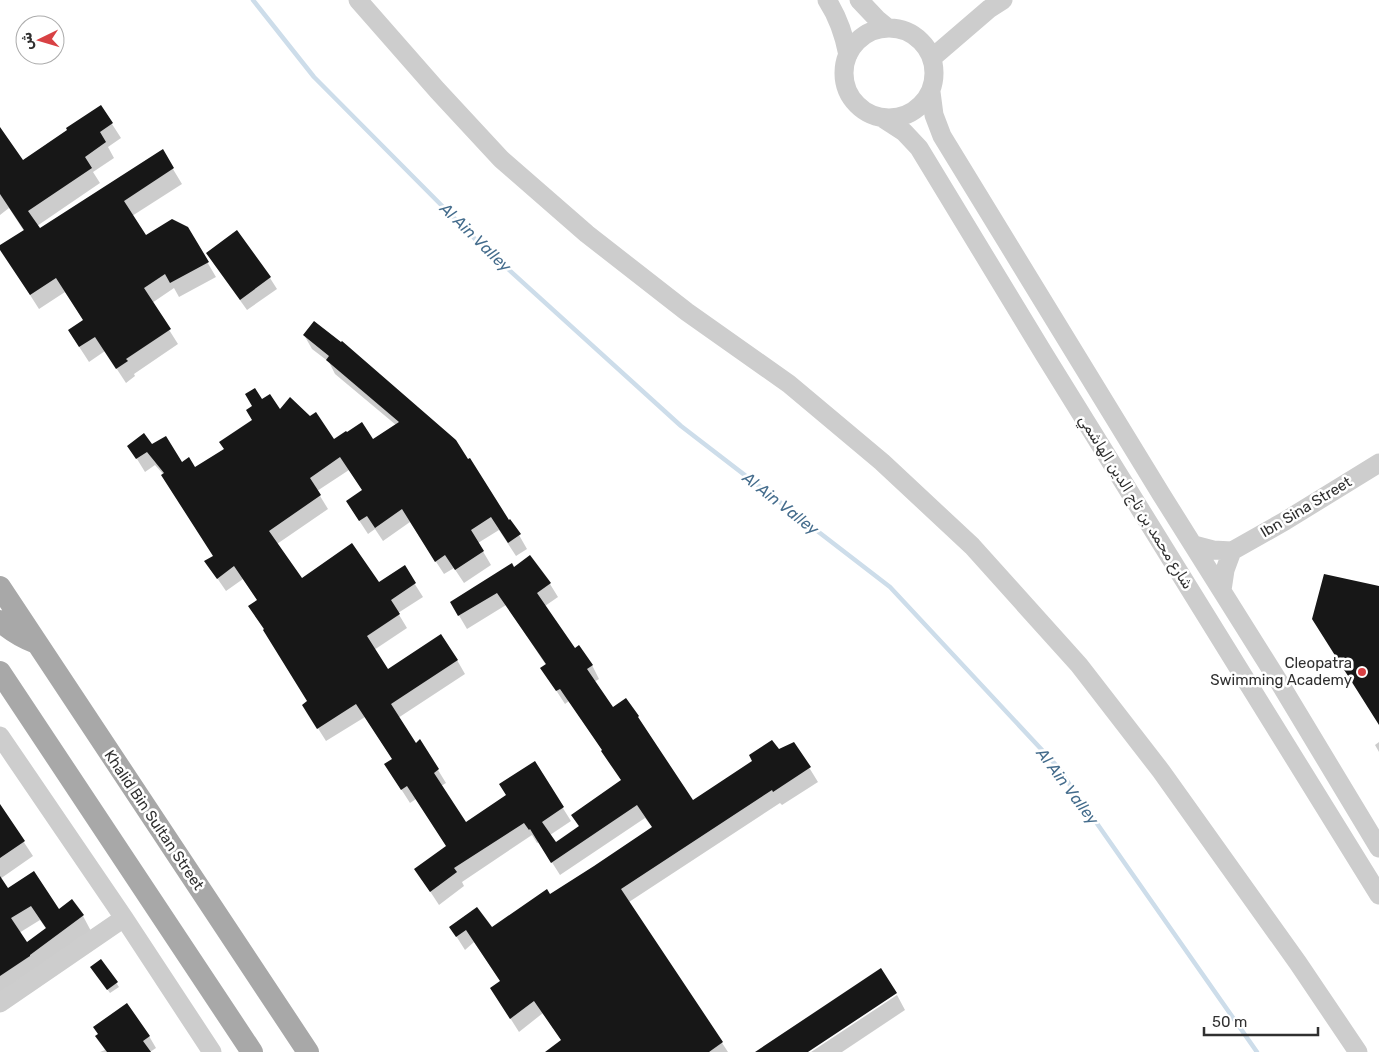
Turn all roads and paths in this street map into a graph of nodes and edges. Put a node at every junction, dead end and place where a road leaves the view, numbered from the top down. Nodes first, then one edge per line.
1 (358, 0) edge
2 (827, 0) edge
3 (859, 0) edge
4 (1004, 0) edge
5 (888, 28) junction
6 (848, 55) junction
7 (932, 58) junction
8 (931, 92) junction
9 (884, 119) junction
10 (1379, 463) edge
11 (1194, 545) junction
12 (1232, 551) junction
13 (0, 587) edge
14 (1222, 590) junction
15 (0, 621) edge
16 (37, 643) junction
17 (0, 672) edge
18 (0, 736) edge
19 (1379, 848) edge
20 (1379, 895) edge
21 (124, 918) junction
22 (0, 1003) edge
23 (212, 1052) edge
24 (252, 1052) edge
25 (308, 1052) edge
26 (1358, 1052) edge

1 - 26 street
2 - 6 street
3 - 5 street
4 - 7 street
5 - 6 street
5 - 7 street
6 - 9 street
7 - 8 street
8 - 9 street
8 - 11 street, شارع محمد بن تاج الدين الهاشمي
9 - 20 street, شارع محمد بن تاج الدين الهاشمي
10 - 12 street, Ibn Sina Street
11 - 12 street
11 - 14 street, شارع محمد بن تاج الدين الهاشمي
12 - 14 street
13 - 16 main road, Khalid Bin Sultan Street
14 - 19 street, شارع محمد بن تاج الدين الهاشمي
15 - 16 main road
16 - 25 main road, Khalid Bin Sultan Street
17 - 24 main road
18 - 21 street
21 - 22 street
21 - 23 street

